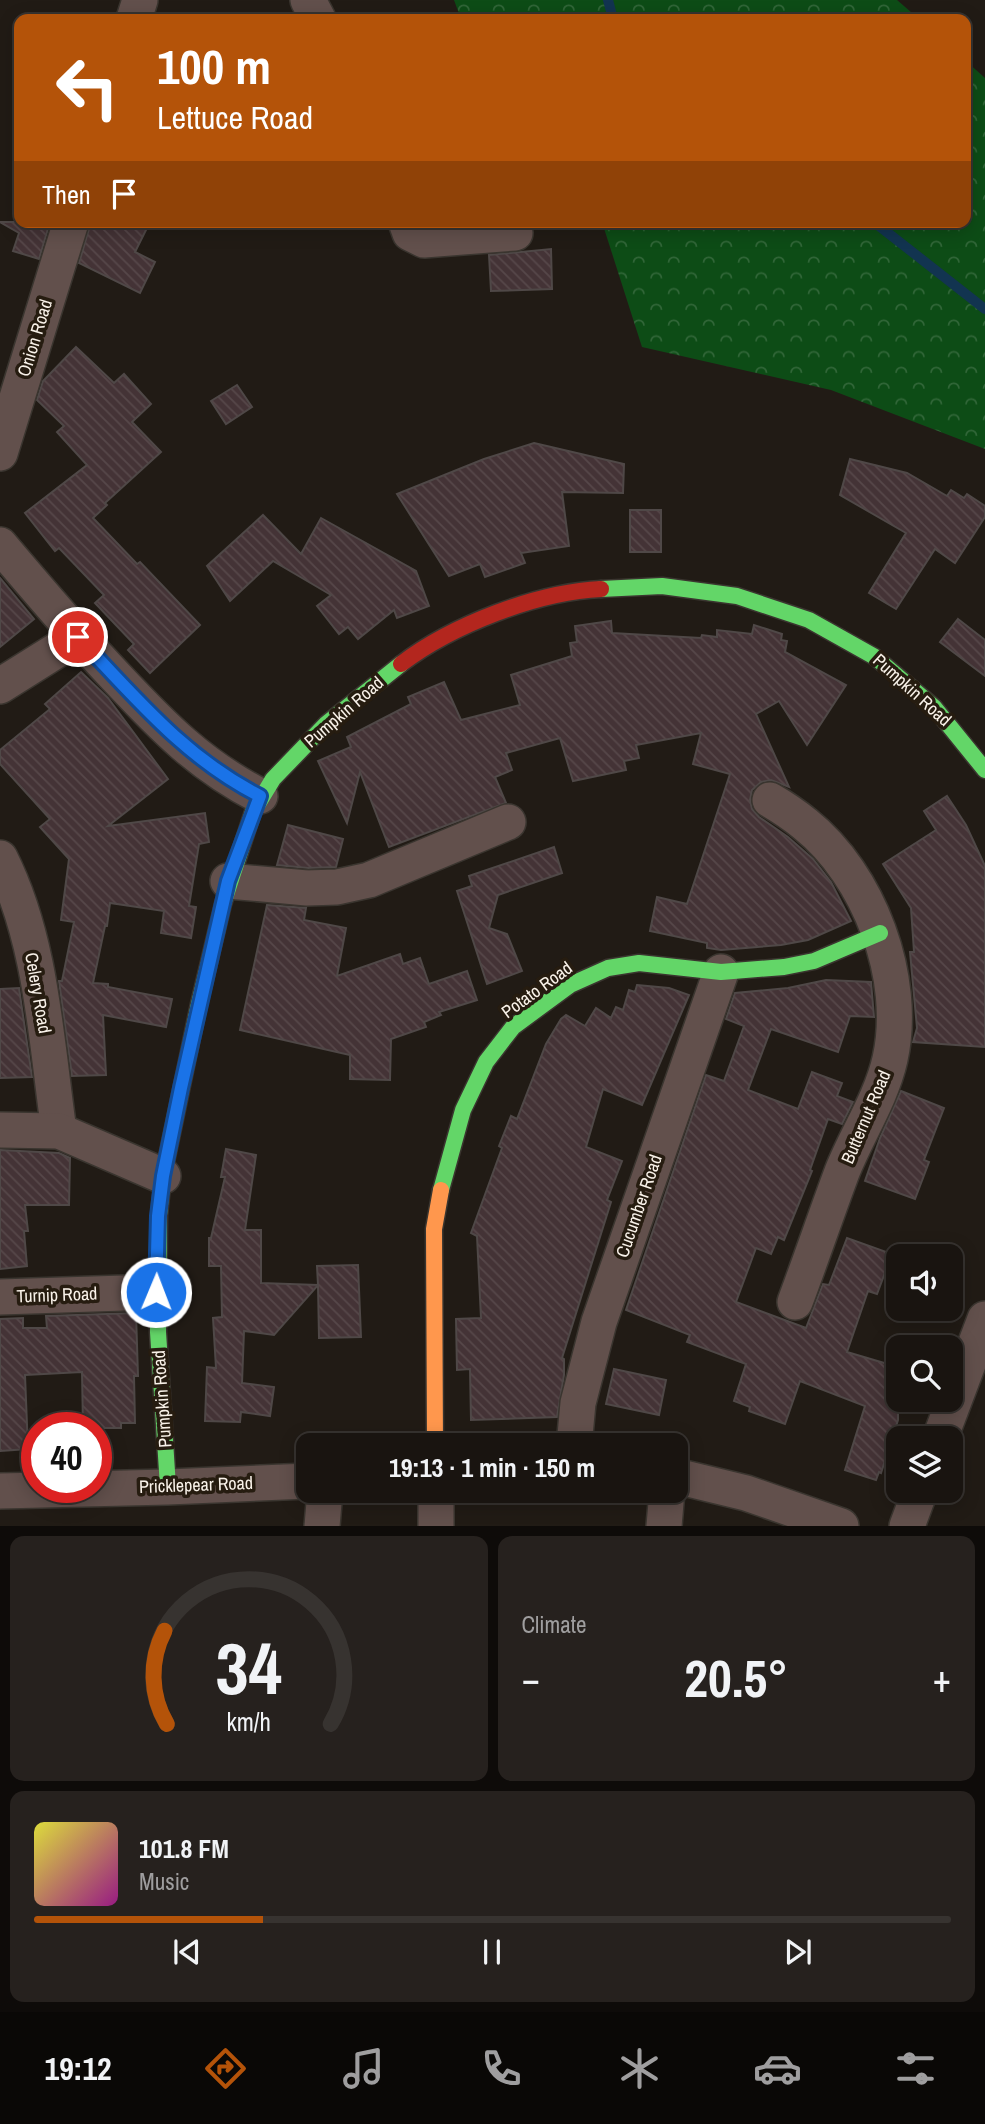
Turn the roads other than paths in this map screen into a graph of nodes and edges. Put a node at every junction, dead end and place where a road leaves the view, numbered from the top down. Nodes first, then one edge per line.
1 (69, 228) edge
2 (408, 228) edge
3 (515, 233) dead end
4 (0, 453) edge
5 (0, 545) edge
6 (78, 637) junction
7 (0, 686) edge
8 (985, 770) edge
9 (260, 796) junction
10 (770, 800) dead end
11 (508, 822) dead end
12 (0, 859) edge
13 (228, 881) junction
14 (880, 933) junction
15 (721, 972) junction
16 (0, 1130) edge
17 (58, 1131) junction
18 (163, 1176) junction
19 (156, 1292) junction
20 (0, 1297) edge
21 (794, 1302) dead end
22 (985, 1319) edge
23 (945, 1426) edge
24 (435, 1433) edge
25 (575, 1433) edge
26 (688, 1479) edge
27 (296, 1481) edge
28 (168, 1487) junction
29 (0, 1490) edge
30 (324, 1503) edge
31 (436, 1503) edge
32 (666, 1503) edge
33 (915, 1503) edge
34 (322, 1525) edge
35 (436, 1525) edge
36 (664, 1525) edge
37 (841, 1525) edge
38 (907, 1525) edge

1 - 4 street, Onion Road
2 - 3 street
5 - 6 street
6 - 7 street
6 - 9 street
8 - 9 street, Pumpkin Road
9 - 13 street, Pumpkin Road
10 - 14 street, Butternut Road
11 - 13 street
12 - 17 street, Celery Road
13 - 18 street, Pumpkin Road
14 - 15 street, Potato Road
14 - 21 street, Butternut Road
15 - 24 street, Potato Road
15 - 25 street, Cucumber Road
16 - 17 street
17 - 18 street
18 - 19 street, Pumpkin Road
19 - 20 street, Turnip Road
19 - 28 street, Pumpkin Road
22 - 23 street
26 - 37 street
27 - 28 street, Pricklepear Road
28 - 29 street, Pricklepear Road
30 - 34 street
31 - 35 street
32 - 36 street
33 - 38 street

